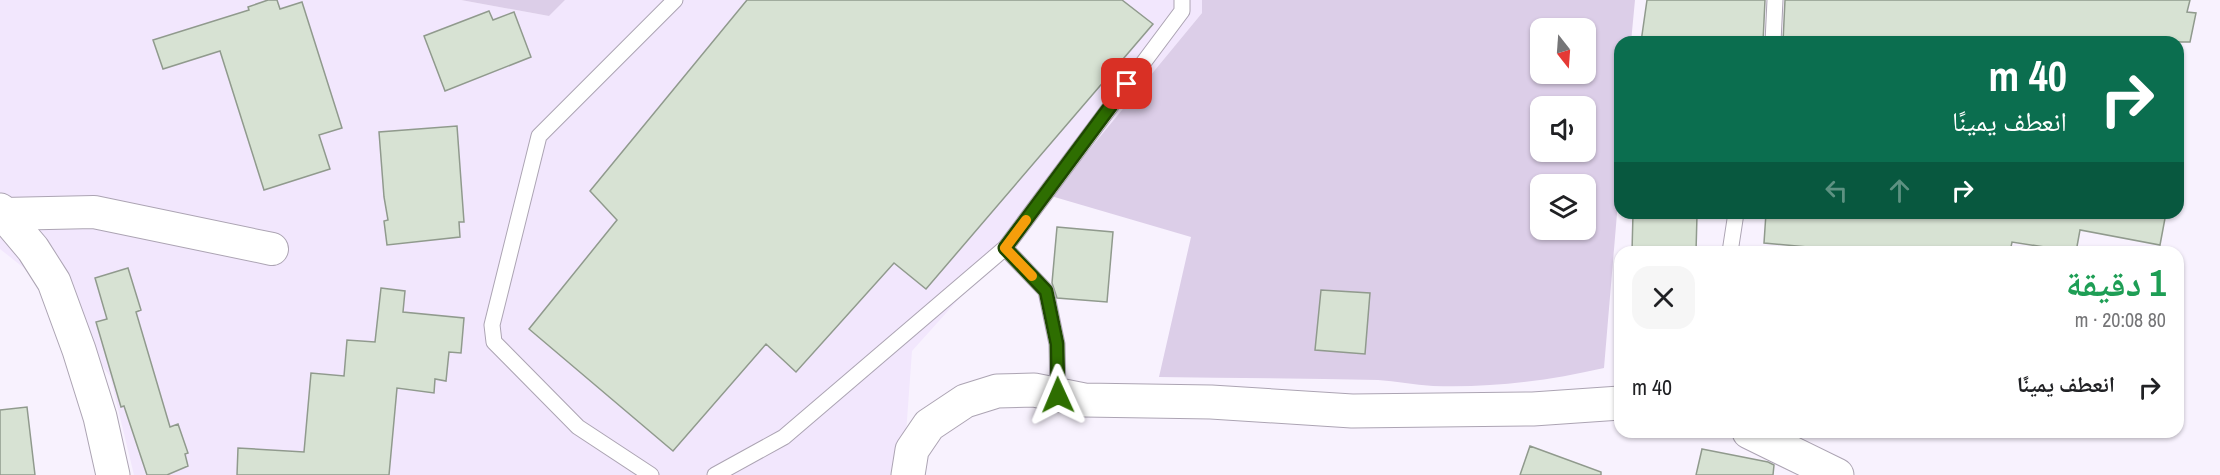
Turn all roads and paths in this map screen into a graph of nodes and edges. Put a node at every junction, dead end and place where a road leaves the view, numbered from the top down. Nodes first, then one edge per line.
1 (675, 0) edge
2 (1182, 0) edge
3 (1775, 0) edge
4 (1773, 36) edge
5 (1, 212) edge
6 (1735, 219) edge
7 (1731, 246) edge
8 (1005, 248) junction
9 (272, 249) dead end
10 (1058, 395) junction
11 (1614, 404) edge
12 (1761, 438) edge
13 (113, 475) edge
14 (651, 475) edge
15 (715, 475) edge
16 (908, 475) edge
17 (1837, 475) edge

1 - 14 lane
2 - 8 lane
3 - 4 lane
5 - 9 street
5 - 13 street
6 - 7 lane
8 - 10 lane
8 - 15 lane
10 - 11 street
10 - 16 street
12 - 17 street

